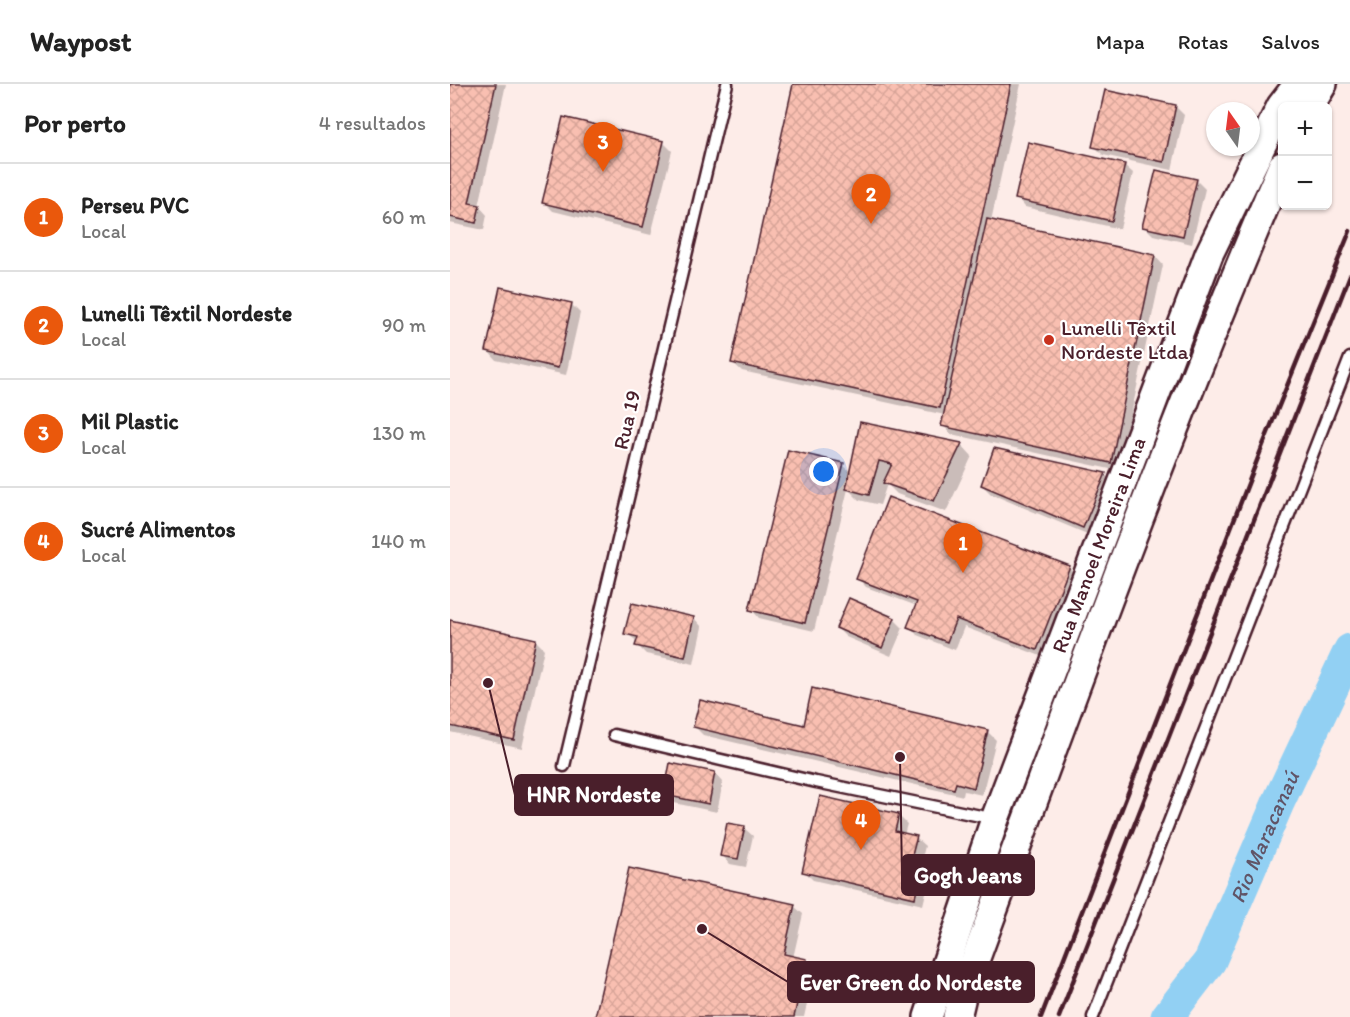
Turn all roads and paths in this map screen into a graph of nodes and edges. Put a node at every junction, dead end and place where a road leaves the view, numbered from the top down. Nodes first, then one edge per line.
1 (727, 84) edge
2 (1298, 84) edge
3 (1323, 84) edge
4 (1312, 102) edge
5 (1278, 175) edge
6 (1209, 254) junction
7 (1239, 265) junction
8 (1350, 358) edge
9 (614, 735) dead end
10 (564, 766) dead end
11 (995, 819) junction
12 (928, 1017) edge
13 (957, 1017) edge
14 (1093, 1017) edge

1 - 10 lane, Rua 19
2 - 6 street, Rua Manoel Moreira Lima
3 - 4 street
5 - 7 street, Rua Manoel Moreira Lima
6 - 7 street
6 - 11 street, Rua Manoel Moreira Lima
7 - 13 street, Rua Manoel Moreira Lima
8 - 14 lane
9 - 11 lane
11 - 12 street, Rua Manoel Moreira Lima

